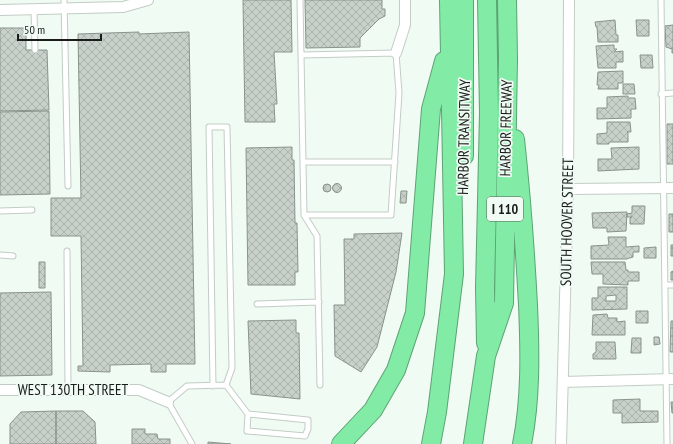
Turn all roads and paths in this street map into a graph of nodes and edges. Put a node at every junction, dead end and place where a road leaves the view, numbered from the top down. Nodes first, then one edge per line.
1 (148, 0) edge
2 (300, 0) edge
3 (405, 0) edge
4 (449, 0) edge
5 (464, 0) edge
6 (487, 0) edge
7 (507, 0) edge
8 (569, 0) edge
9 (661, 0) edge
10 (64, 4) edge
11 (34, 9) junction
12 (0, 10) edge
13 (450, 39) junction
14 (35, 50) dead end
15 (396, 53) junction
16 (301, 55) junction
17 (508, 58) junction
18 (673, 93) edge
19 (661, 94) junction
20 (303, 162) junction
21 (395, 162) junction
22 (68, 186) dead end
23 (668, 188) edge
24 (568, 189) junction
25 (32, 210) dead end
26 (0, 211) edge
27 (304, 215) junction
28 (67, 251) dead end
29 (0, 255) edge
30 (13, 256) dead end
31 (454, 274) junction
32 (664, 285) junction
33 (673, 285) edge
34 (319, 302) junction
35 (257, 304) dead end
36 (486, 356) junction
37 (670, 379) edge
38 (563, 382) junction
39 (226, 385) junction
40 (320, 385) dead end
41 (213, 386) junction
42 (0, 390) edge
43 (68, 390) junction
44 (168, 402) junction
45 (248, 414) junction
46 (192, 444) edge
47 (340, 444) edge
48 (431, 444) edge
49 (473, 444) edge
50 (522, 444) edge
51 (561, 444) edge
52 (667, 444) edge

1 - 10 street
2 - 16 lane
3 - 15 street
4 - 13 highway
5 - 31 highway, HARBOR TRANSITWAY
6 - 36 highway, HARBOR TRANSITWAY
7 - 17 highway, HARBOR FREEWAY / I 110
8 - 24 street, SOUTH HOOVER STREET
9 - 19 lane
10 - 11 street
10 - 22 lane
11 - 12 street
11 - 14 lane
13 - 31 highway
13 - 47 highway
15 - 16 lane
15 - 21 lane
16 - 20 lane
17 - 36 highway, HARBOR FREEWAY / I 110
17 - 50 highway
18 - 19 lane
19 - 23 lane
20 - 21 lane
20 - 27 lane
21 - 27 lane
23 - 24 street
23 - 32 lane
24 - 38 street, SOUTH HOOVER STREET
25 - 26 lane
27 - 34 lane
28 - 43 lane
29 - 30 lane
31 - 48 highway
32 - 33 lane
32 - 37 lane
34 - 35 lane
34 - 40 lane
36 - 49 highway, HARBOR FREEWAY / I 110
37 - 38 street
37 - 52 lane
38 - 51 street, SOUTH HOOVER STREET
39 - 41 lane
39 - 41 lane
39 - 45 lane
41 - 44 lane
42 - 43 street, WEST 130TH STREET
43 - 44 street, WEST 130TH STREET
44 - 46 lane
45 - 45 lane

